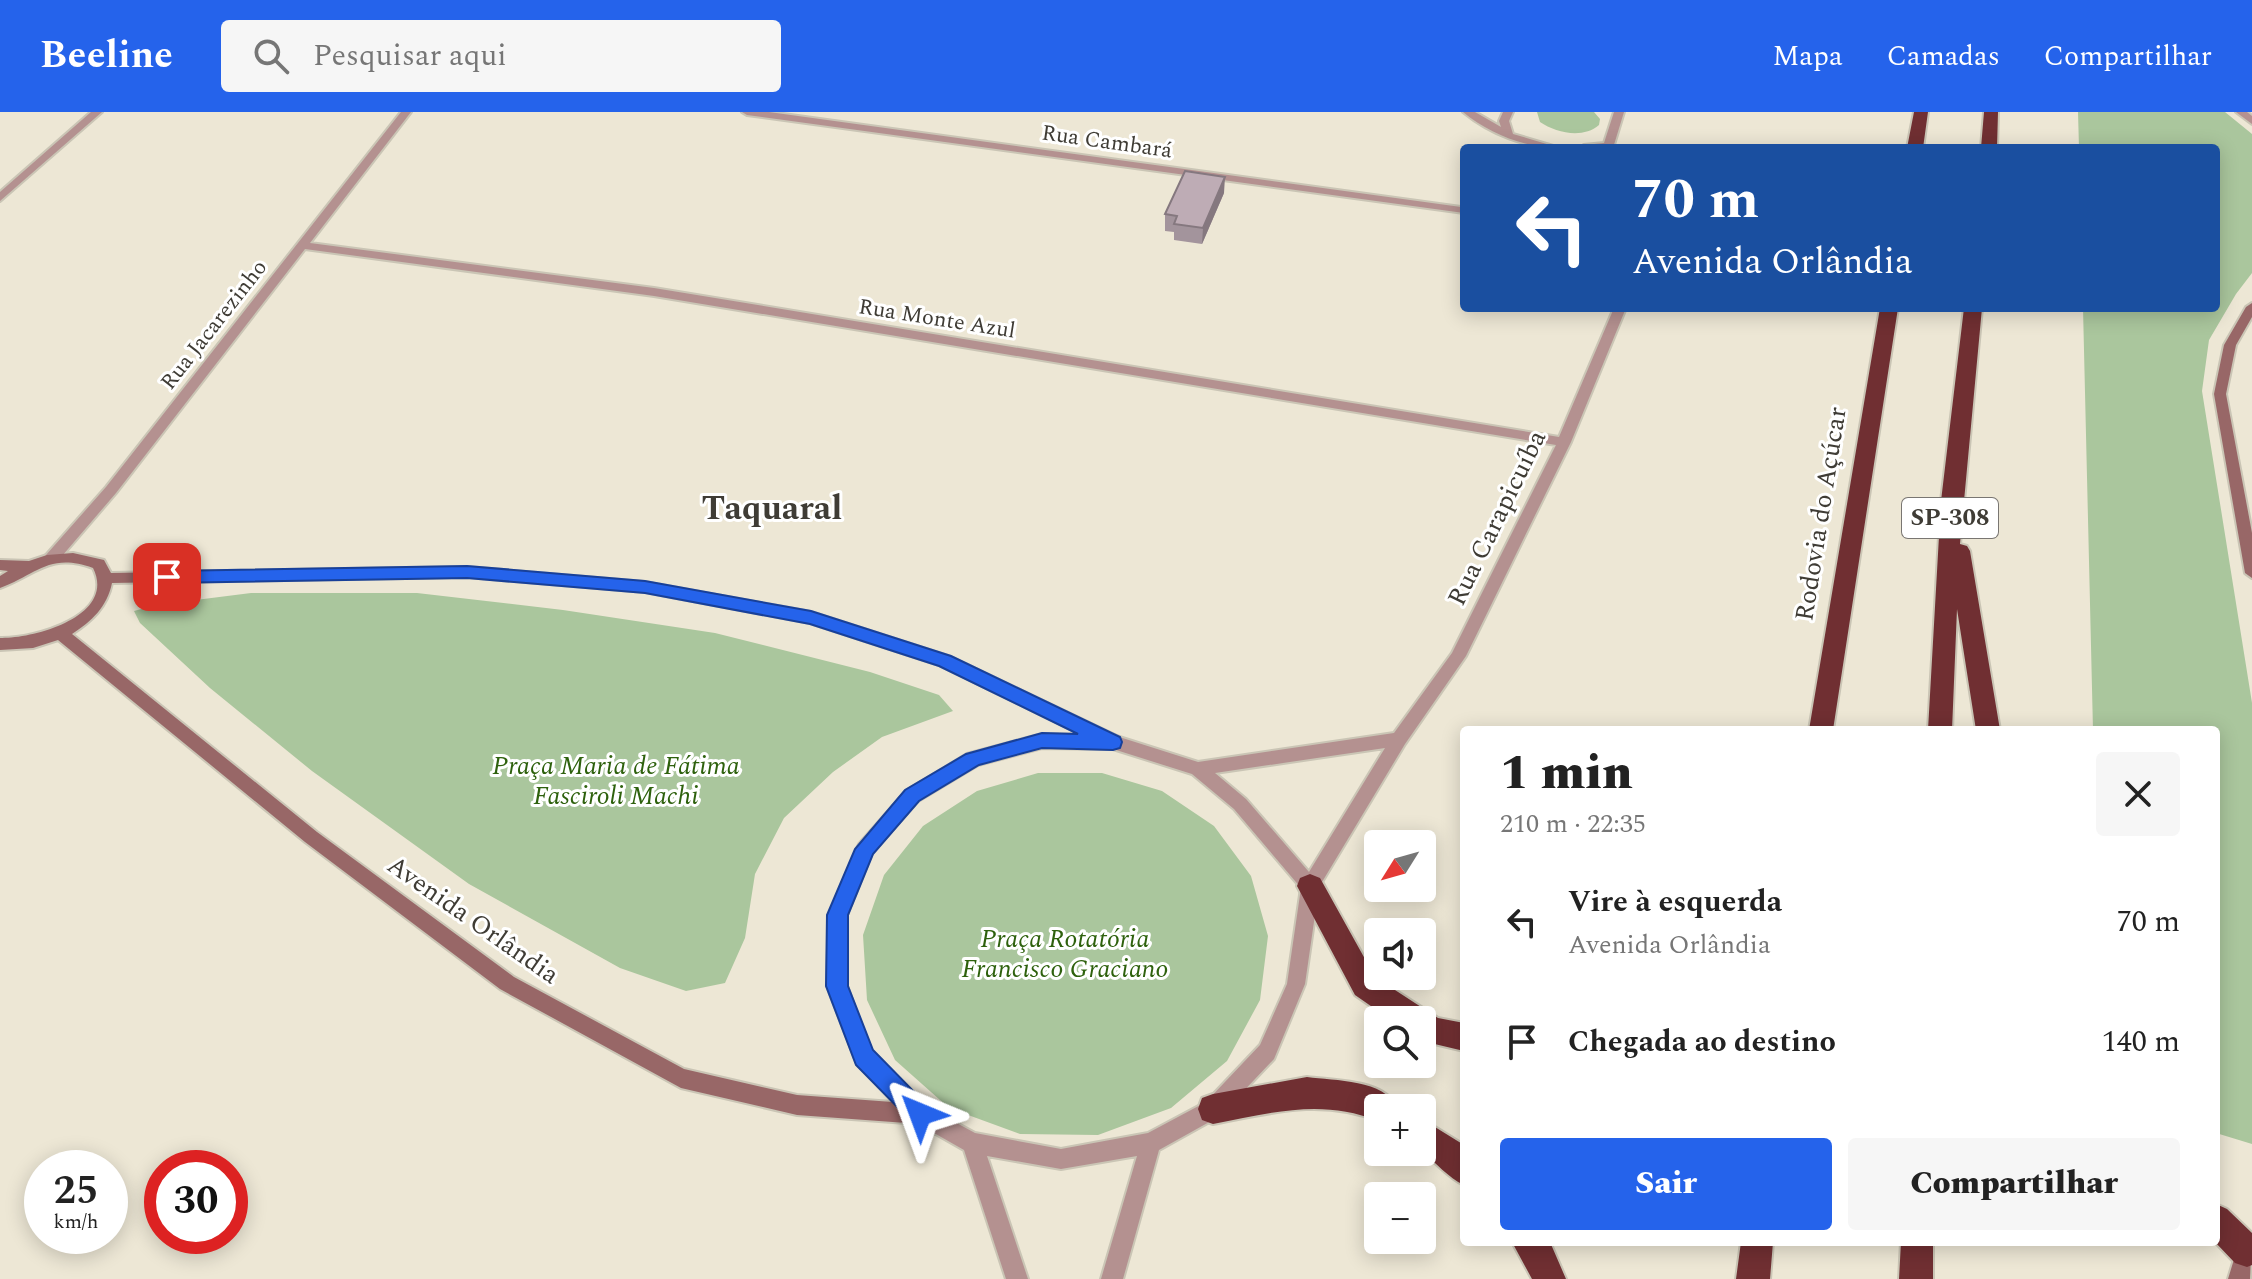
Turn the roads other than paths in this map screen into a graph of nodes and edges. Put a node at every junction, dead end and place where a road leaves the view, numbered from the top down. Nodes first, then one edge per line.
1 (97, 112) edge
2 (406, 112) edge
3 (747, 112) edge
4 (1468, 112) edge
5 (1508, 112) edge
6 (1619, 112) edge
7 (1921, 112) edge
8 (1991, 112) edge
9 (2241, 112) edge
10 (2252, 121) edge
11 (1509, 136) junction
12 (1539, 144) edge
13 (1609, 144) edge
14 (1916, 144) edge
15 (1989, 144) edge
16 (0, 198) edge
17 (1460, 211) edge
18 (302, 245) junction
19 (2252, 307) edge
20 (1618, 312) edge
21 (1888, 312) edge
22 (1973, 312) edge
23 (1564, 442) junction
24 (1951, 501) junction
25 (51, 559) junction
26 (0, 565) edge
27 (30, 566) junction
28 (2252, 573) edge
29 (106, 578) junction
30 (0, 583) edge
31 (60, 633) junction
32 (0, 644) edge
33 (1822, 726) edge
34 (1940, 726) edge
35 (1987, 726) edge
36 (1399, 739) junction
37 (1113, 742) junction
38 (1198, 769) junction
39 (1310, 886) junction
40 (1395, 1006) edge
41 (1436, 1032) edge
42 (1460, 1036) edge
43 (1364, 1101) edge
44 (1213, 1109) junction
45 (920, 1114) junction
46 (972, 1143) junction
47 (1151, 1143) junction
48 (1436, 1144) edge
49 (1460, 1164) edge
50 (2220, 1225) edge
51 (1531, 1246) edge
52 (1757, 1246) edge
53 (1917, 1246) edge
54 (2246, 1258) edge
55 (1017, 1279) edge
56 (1112, 1279) edge
57 (1549, 1279) edge
58 (1753, 1279) edge
59 (1916, 1279) edge

1 - 16 street
2 - 18 street, Rua Jacarezinho
3 - 17 street, Rua Cambará
4 - 11 street
5 - 11 street
6 - 13 street
7 - 14 highway
8 - 15 highway
9 - 10 street
11 - 12 street
18 - 23 street, Rua Monte Azul
18 - 25 street, Rua Jacarezinho
19 - 28 street
20 - 23 street, Rua Carapicuíba
21 - 33 highway, Rodovia do Açúcar
22 - 24 highway, SP-308
23 - 36 street, Rua Carapicuíba
24 - 34 highway, SP-308
24 - 35 highway
25 - 27 street
25 - 29 street
26 - 27 street
27 - 30 street
29 - 31 street
29 - 37 street
31 - 32 street
31 - 45 street, Avenida Orlândia
36 - 38 street
36 - 39 street, Rua Carapicuíba
37 - 38 street
37 - 45 street
38 - 39 street
39 - 40 highway
39 - 44 street
41 - 42 highway
43 - 44 highway
44 - 47 street
45 - 46 street
46 - 47 street
46 - 55 street
47 - 56 street
48 - 49 highway
50 - 54 highway
51 - 57 highway
52 - 58 highway
53 - 59 highway

